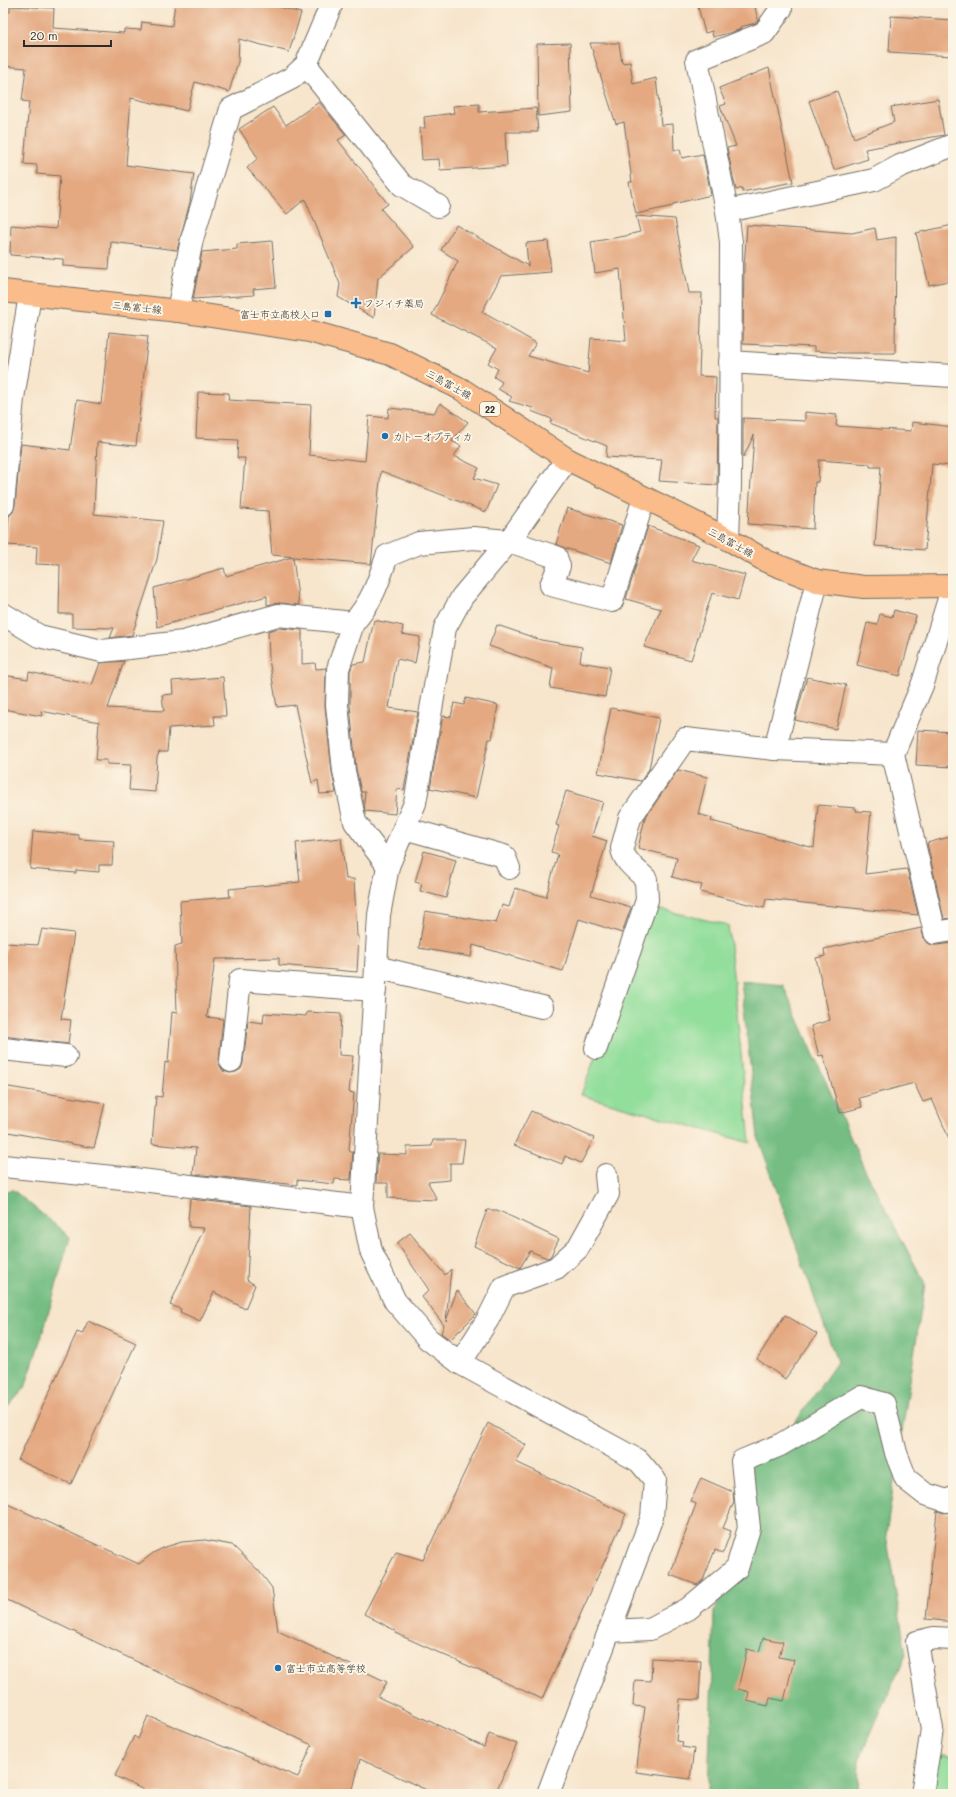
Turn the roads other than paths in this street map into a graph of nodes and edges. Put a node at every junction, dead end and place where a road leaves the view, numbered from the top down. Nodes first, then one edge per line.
1 (332, 3) edge
2 (779, 3) edge
3 (306, 65) junction
4 (953, 145) edge
5 (438, 206) dead end
6 (727, 211) junction
7 (3, 291) edge
8 (30, 295) junction
9 (178, 311) junction
10 (730, 362) junction
11 (953, 376) edge
12 (567, 460) junction
13 (644, 498) junction
14 (3, 505) edge
15 (728, 539) junction
16 (509, 541) junction
17 (817, 581) junction
18 (953, 586) edge
19 (3, 614) edge
20 (353, 623) junction
21 (775, 749) junction
22 (893, 754) junction
23 (404, 828) junction
24 (388, 866) junction
25 (509, 868) dead end
26 (953, 930) edge
27 (376, 967) junction
28 (375, 990) junction
29 (542, 1007) dead end
30 (596, 1048) dead end
31 (3, 1049) edge
32 (66, 1056) dead end
33 (231, 1061) dead end
34 (3, 1166) edge
35 (606, 1175) dead end
36 (362, 1207) junction
37 (460, 1363) junction
38 (953, 1498) edge
39 (609, 1632) junction
40 (953, 1639) edge
41 (548, 1794) edge
42 (922, 1794) edge

1 - 3 street
2 - 6 street
3 - 5 street
3 - 9 street
4 - 6 street
6 - 10 street
7 - 8 main road, 三島富士線 / 22
8 - 9 main road, 三島富士線 / 22
8 - 14 street
9 - 12 main road, 三島富士線 / 22
10 - 11 street
10 - 15 street
12 - 13 main road, 三島富士線 / 22
12 - 16 street
13 - 15 main road, 三島富士線 / 22
13 - 16 street
15 - 17 main road, 三島富士線 / 22
16 - 20 street
16 - 23 street
17 - 18 main road, 三島富士線 / 22
17 - 21 street
18 - 22 street
19 - 20 street
20 - 24 street
21 - 22 street
21 - 30 street
22 - 26 street
23 - 24 street
23 - 25 street
24 - 27 street
27 - 28 street
27 - 29 street
28 - 33 street
28 - 36 street
31 - 32 street
34 - 36 street
35 - 37 street
36 - 37 street
37 - 39 street
38 - 39 street
39 - 41 street
40 - 42 street

